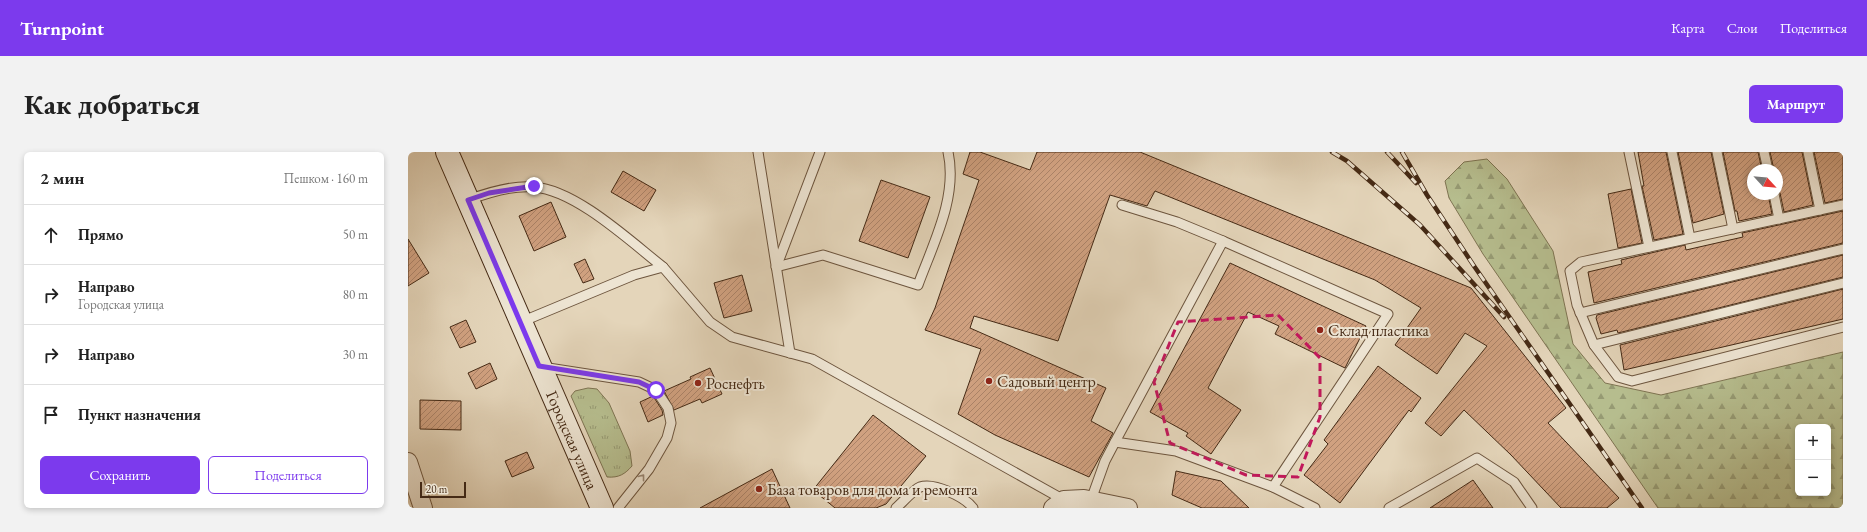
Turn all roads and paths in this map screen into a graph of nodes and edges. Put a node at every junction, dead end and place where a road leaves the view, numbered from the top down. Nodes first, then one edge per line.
1 (446, 152) edge
2 (758, 152) edge
3 (820, 152) edge
4 (948, 152) edge
5 (1629, 152) edge
6 (1672, 152) edge
7 (1717, 152) edge
8 (1764, 152) edge
9 (1808, 152) edge
10 (1767, 164) edge
11 (468, 200) junction
12 (1775, 200) edge
13 (1122, 205) dead end
14 (1843, 205) edge
15 (1820, 210) junction
16 (1779, 219) junction
17 (1733, 229) junction
18 (1690, 238) junction
19 (1223, 241) junction
20 (1649, 247) junction
21 (1843, 249) edge
22 (663, 267) junction
23 (776, 267) junction
24 (1843, 283) edge
25 (1580, 313) junction
26 (521, 322) junction
27 (1843, 327) edge
28 (1594, 345) junction
29 (790, 353) junction
30 (539, 366) junction
31 (1115, 442) junction
32 (408, 462) edge
33 (1273, 487) junction
34 (1058, 504) edge
35 (1098, 504) edge
36 (423, 508) edge
37 (602, 508) edge
38 (618, 508) edge
39 (896, 508) edge
40 (973, 508) edge
41 (1128, 508) edge
42 (1315, 508) edge
43 (1389, 508) edge
44 (1532, 508) edge

1 - 11 main road, Городская улица
2 - 23 lane
3 - 23 lane
4 - 23 lane
5 - 20 lane
6 - 18 lane
7 - 17 lane
8 - 10 lane
9 - 15 lane
11 - 22 lane
11 - 26 main road, Городская улица
12 - 16 lane
13 - 19 lane
14 - 15 lane
15 - 16 lane
16 - 17 lane
17 - 18 lane
18 - 20 lane
19 - 31 lane
19 - 33 lane
20 - 25 lane
21 - 25 lane
22 - 26 lane
22 - 29 lane
23 - 29 lane
24 - 28 lane
25 - 28 lane
26 - 30 main road, Городская улица
27 - 28 lane
29 - 34 lane
30 - 37 main road, Городская улица
38 -> 30 lane
31 - 33 lane
31 - 35 lane
32 - 36 street
33 - 42 lane
34 - 35 street
35 - 41 street
39 - 40 lane
43 - 44 lane

